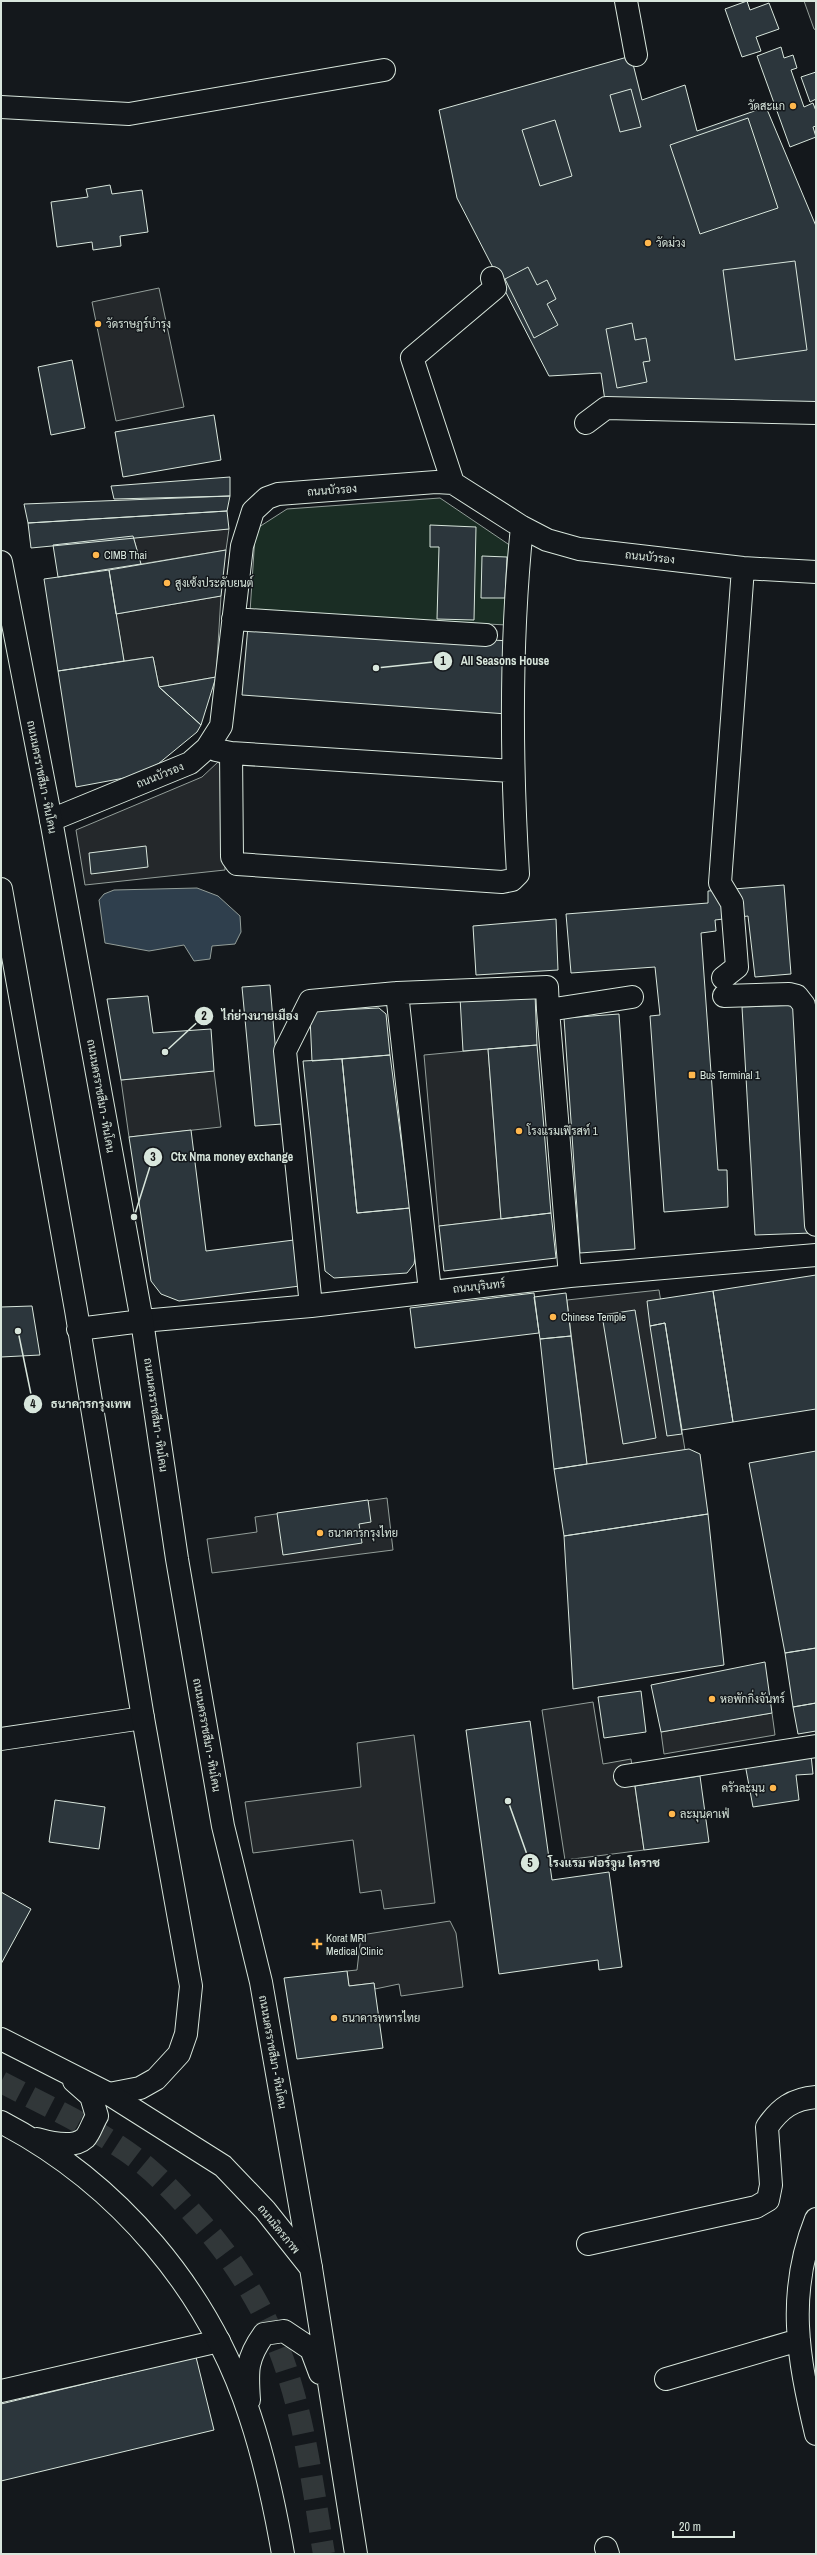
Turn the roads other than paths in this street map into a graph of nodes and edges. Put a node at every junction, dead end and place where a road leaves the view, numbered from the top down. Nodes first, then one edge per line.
1 (626, 1) edge
2 (636, 55) dead end
3 (384, 70) dead end
4 (1, 107) edge
5 (492, 278) dead end
6 (816, 413) edge
7 (586, 423) dead end
8 (453, 484) junction
9 (522, 527) junction
10 (1, 562) edge
11 (743, 568) junction
12 (816, 572) edge
13 (233, 619) junction
14 (486, 635) dead end
15 (207, 748) junction
16 (231, 753) junction
17 (512, 771) junction
18 (51, 820) junction
19 (1, 889) edge
20 (7, 960) edge
21 (397, 993) junction
22 (632, 997) dead end
23 (548, 1010) junction
24 (816, 1225) edge
25 (816, 1255) edge
26 (570, 1276) junction
27 (430, 1291) junction
28 (311, 1306) junction
29 (142, 1320) junction
30 (78, 1329) junction
31 (144, 1718) junction
32 (1, 1739) edge
33 (816, 1746) edge
34 (625, 1776) dead end
35 (1, 2039) edge
36 (58, 2068) junction
37 (109, 2094) junction
38 (816, 2097) edge
39 (1, 2122) edge
40 (31, 2138) junction
41 (816, 2219) edge
42 (588, 2244) dead end
43 (311, 2268) junction
44 (799, 2340) junction
45 (219, 2341) junction
46 (666, 2378) dead end
47 (1, 2391) edge
48 (333, 2407) junction
49 (250, 2415) junction
50 (816, 2434) edge
51 (283, 2554) edge
52 (356, 2554) edge

1 - 2 main road
3 - 4 main road
5 - 8 main road
6 - 7 main road
8 - 9 main road, ถนนบัวรอง
8 - 13 main road, ถนนบัวรอง
9 - 11 main road, ถนนบัวรอง
9 - 17 main road
10 - 18 main road, ถนนนครราชสีมา - หินโคน
11 - 12 main road, ถนนบัวรอง
11 - 24 main road
13 - 14 main road
13 - 15 main road, ถนนบัวรอง
15 - 16 main road
15 - 18 main road, ถนนบัวรอง
16 - 17 main road
16 - 17 main road
18 - 29 main road, ถนนนครราชสีมา - หินโคน
19 - 20 main road
20 - 30 main road
21 - 23 main road
21 - 27 main road
21 - 28 main road
22 - 23 main road
23 - 26 main road
25 - 26 main road, ถนนบุรินทร์
26 - 27 main road, ถนนบุรินทร์
27 - 28 main road, ถนนบุรินทร์
28 - 29 main road, ถนนบุรินทร์
29 - 30 main road, ถนนบุรินทร์
29 - 43 main road, ถนนนครราชสีมา - หินโคน
30 - 31 main road
31 - 32 main road
31 - 37 main road
33 - 34 main road
35 - 36 main road, ถนนมิตรภาพ
36 - 37 main road, ถนนมิตรภาพ
36 - 40 main road
37 - 43 main road, ถนนมิตรภาพ
38 - 42 main road
39 - 40 main road
40 - 45 main road
41 - 44 main road
43 - 48 main road, ถนนมิตรภาพ
44 - 46 main road
44 - 50 main road
45 - 47 main road
45 - 49 main road
48 - 49 main road
48 - 52 main road, ถนนมิตรภาพ
49 - 51 main road

